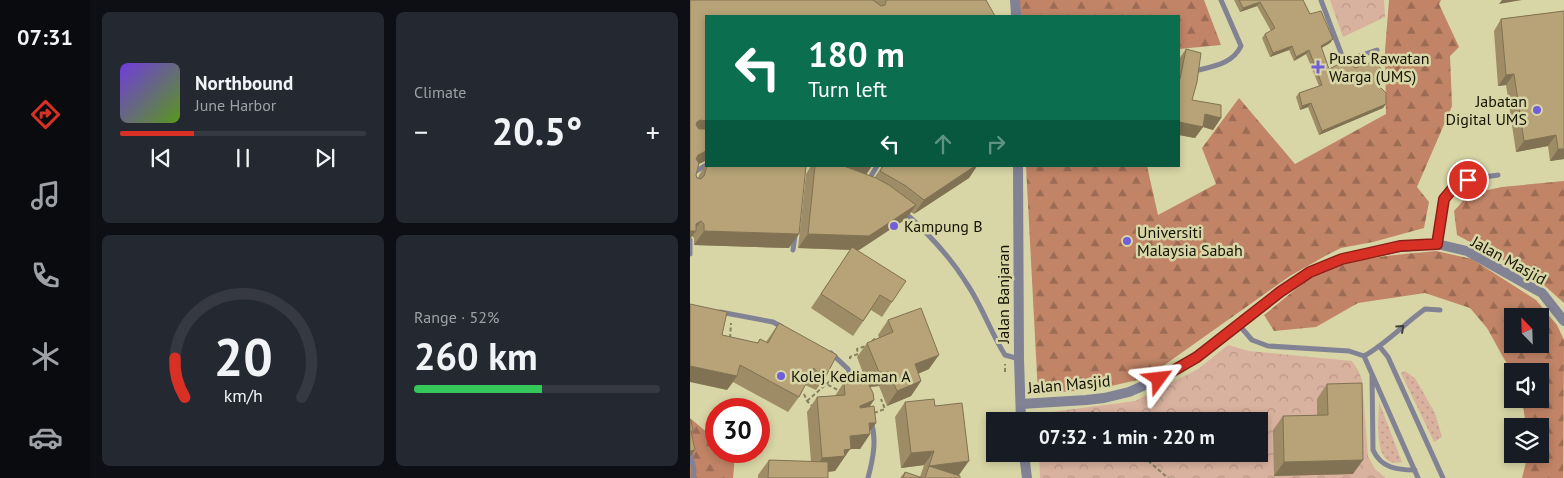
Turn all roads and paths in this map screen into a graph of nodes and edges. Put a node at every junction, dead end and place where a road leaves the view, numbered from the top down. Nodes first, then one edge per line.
1 (1015, 0) edge
2 (1221, 0) edge
3 (1321, 0) edge
4 (1016, 15) edge
5 (1377, 50) dead end
6 (1199, 70) edge
7 (705, 166) edge
8 (876, 167) edge
9 (1018, 167) edge
10 (693, 172) edge
11 (1498, 175) dead end
12 (693, 181) edge
13 (863, 187) edge
14 (896, 206) edge
15 (795, 231) edge
16 (690, 240) edge
17 (1437, 244) junction
18 (793, 250) dead end
19 (690, 254) edge
20 (1440, 310) dead end
21 (715, 311) edge
22 (732, 314) junction
23 (1564, 321) edge
24 (1239, 325) junction
25 (788, 330) edge
26 (877, 337) edge
27 (729, 345) edge
28 (1380, 347) junction
29 (827, 350) edge
30 (1364, 356) junction
31 (1019, 359) junction
32 (848, 369) junction
33 (1371, 370) junction
34 (822, 382) edge
35 (825, 384) junction
36 (860, 392) edge
37 (816, 393) junction
38 (804, 394) edge
39 (842, 396) edge
40 (881, 399) dead end
41 (807, 401) junction
42 (818, 402) edge
43 (1020, 404) junction
44 (813, 406) dead end
45 (1020, 412) edge
46 (869, 414) joint
47 (690, 452) edge
48 (1025, 462) edge
49 (1149, 462) edge
50 (1415, 470) junction
51 (693, 478) edge
52 (868, 478) edge
53 (1027, 478) edge
54 (1168, 478) edge
55 (1418, 478) edge
56 (1443, 478) edge

1 - 4 street
2 - 6 lane
3 - 5 lane
7 - 10 lane
8 - 13 lane
9 - 31 street, Jalan Banjaran
10 - 12 lane
11 - 17 lane
14 - 31 lane
15 - 18 lane
16 - 19 lane
17 - 23 street, Jalan Masjid
17 - 24 street, Jalan Masjid
28 -> 20 lane
21 - 22 lane
22 - 25 lane
22 - 27 path
24 - 30 lane
24 - 43 street, Jalan Masjid
26 - 32 path
28 - 30 lane
28 - 56 lane
29 - 32 lane
30 - 33 lane
31 - 43 street, Jalan Banjaran
32 - 35 path
32 - 36 lane
33 - 50 lane
33 - 50 lane
34 - 35 path
35 - 37 path
35 - 39 path
37 - 41 path
37 - 42 path
38 - 41 path
40 - 46 path
41 - 44 path
43 - 45 street, Jalan Banjaran
46 - 52 lane
47 - 51 lane
48 - 53 street
49 - 54 path
50 - 55 lane

